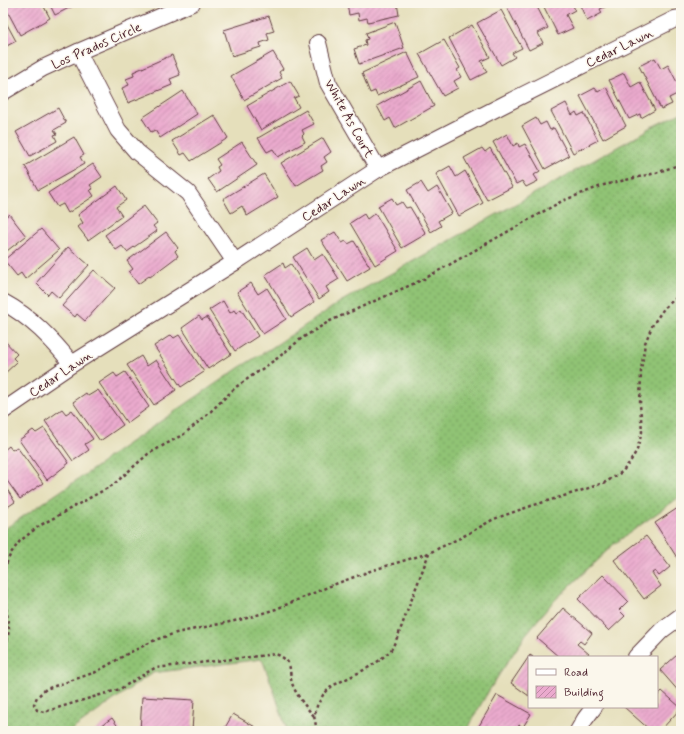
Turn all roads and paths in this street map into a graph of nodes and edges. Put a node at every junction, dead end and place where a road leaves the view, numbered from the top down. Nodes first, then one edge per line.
1 (192, 3) edge
2 (681, 18) edge
3 (318, 43) dead end
4 (78, 52) junction
5 (3, 92) edge
6 (681, 164) edge
7 (378, 169) junction
8 (236, 262) junction
9 (681, 294) edge
10 (3, 302) edge
11 (72, 364) junction
12 (3, 411) edge
13 (429, 553) junction
14 (681, 616) edge
15 (3, 652) edge
16 (637, 656) edge
17 (593, 708) edge
18 (314, 716) junction
19 (317, 731) edge
20 (578, 731) edge

1 - 4 street, Los Prados Circle
2 - 7 street, Cedar Lawn
3 - 7 street, White As Court
4 - 5 street, Los Prados Circle
4 - 8 street
6 - 15 path
7 - 8 street, Cedar Lawn
8 - 11 street, Cedar Lawn
9 - 13 path
10 - 11 street
11 - 12 street, Cedar Lawn
13 - 18 path
13 - 18 path
14 - 16 street
17 - 20 street
18 - 19 path

